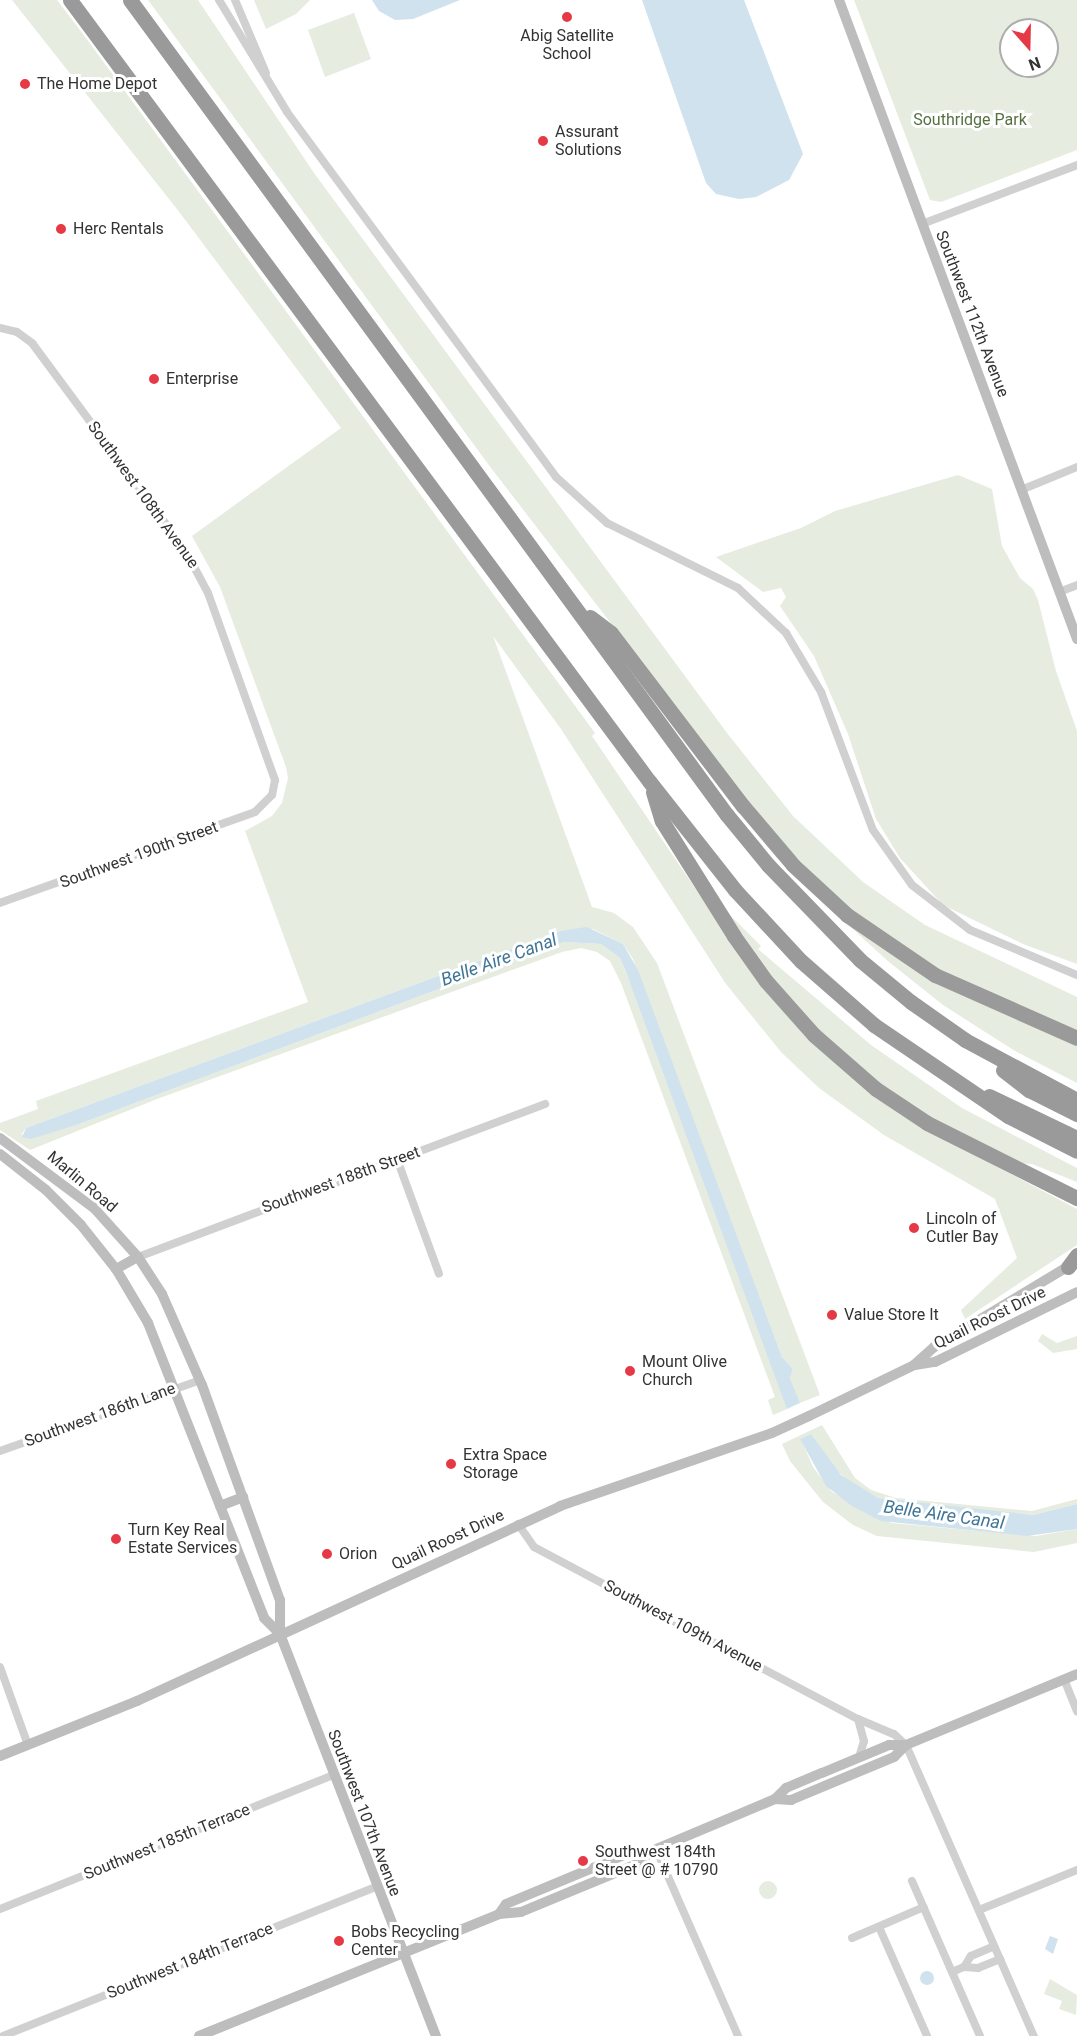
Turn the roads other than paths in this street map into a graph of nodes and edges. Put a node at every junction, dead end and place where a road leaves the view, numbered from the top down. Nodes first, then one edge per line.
1 (70, 0) edge
2 (130, 0) edge
3 (219, 0) edge
4 (235, 0) edge
5 (839, 0) edge
6 (275, 93) junction
7 (1077, 165) edge
8 (922, 224) junction
9 (0, 328) edge
10 (1077, 467) edge
11 (1021, 489) junction
12 (1077, 585) edge
13 (1059, 592) junction
14 (576, 606) junction
15 (1077, 639) edge
16 (649, 781) junction
17 (272, 795) joint
18 (0, 903) edge
19 (1077, 975) edge
20 (1077, 1038) edge
21 (965, 1040) junction
22 (953, 1081) junction
23 (1077, 1100) edge
24 (545, 1104) dead end
25 (1077, 1114) edge
26 (0, 1138) edge
27 (1077, 1138) edge
28 (1077, 1152) edge
29 (0, 1154) edge
30 (397, 1159) junction
31 (1077, 1198) edge
32 (138, 1257) junction
33 (1074, 1261) edge
34 (116, 1269) junction
35 (439, 1274) dead end
36 (1077, 1292) edge
37 (914, 1365) junction
38 (200, 1380) junction
39 (175, 1388) junction
40 (0, 1451) edge
41 (243, 1497) junction
42 (220, 1506) junction
43 (518, 1524) junction
44 (280, 1634) junction
45 (0, 1667) edge
46 (1077, 1674) edge
47 (1064, 1679) junction
48 (1077, 1711) edge
49 (858, 1719) junction
50 (28, 1745) junction
51 (906, 1745) junction
52 (0, 1756) edge
53 (860, 1757) junction
54 (333, 1775) junction
55 (776, 1800) junction
56 (652, 1851) junction
57 (1077, 1870) edge
58 (912, 1881) dead end
59 (376, 1887) junction
60 (924, 1907) junction
61 (0, 1909) edge
62 (979, 1910) junction
63 (879, 1927) junction
64 (852, 1938) dead end
65 (994, 1946) junction
66 (402, 1954) junction
67 (1000, 1959) junction
68 (964, 1967) junction
69 (952, 1972) junction
70 (979, 2035) edge
71 (3, 2036) edge
72 (199, 2036) edge
73 (436, 2036) edge
74 (738, 2036) edge
75 (927, 2036) edge
76 (1034, 2036) edge

1 - 16 highway
2 - 14 highway
3 - 6 street
4 - 6 street
5 - 8 main road, Southwest 112th Avenue
6 - 19 street
7 - 8 street
8 - 11 main road, Southwest 112th Avenue
9 - 17 street, Southwest 108th Avenue
10 - 11 street
11 - 13 main road, Southwest 112th Avenue
12 - 13 street
13 - 15 main road, Southwest 112th Avenue
14 - 20 highway
14 - 21 highway
16 - 22 highway
16 - 31 highway
17 - 18 street, Southwest 190th Street
21 - 23 highway
21 - 25 highway
22 - 27 highway
22 - 28 highway
24 - 30 street, Southwest 188th Street
26 - 32 main road, Marlin Road
29 - 34 main road, Marlin Road
30 - 32 street, Southwest 188th Street
30 - 35 street
32 - 34 main road
32 - 38 main road, Southwest 107th Avenue
33 - 37 main road, Quail Roost Drive
34 - 39 main road, Southwest 107th Avenue
36 - 37 main road, Quail Roost Drive
37 - 43 main road, Quail Roost Drive
38 - 39 street, Southwest 186th Lane
38 - 41 main road, Southwest 107th Avenue
39 - 40 street, Southwest 186th Lane
39 - 42 main road, Southwest 107th Avenue
41 - 42 main road
41 - 44 main road, Southwest 107th Avenue
42 - 44 main road, Southwest 107th Avenue
43 - 44 main road, Quail Roost Drive
43 - 49 street, Southwest 109th Avenue
44 - 50 main road, Quail Roost Drive
44 - 54 main road, Southwest 107th Avenue
45 - 50 street
46 - 47 main road
47 - 48 street
47 - 51 main road
49 - 51 street, Southwest 109th Avenue
49 - 53 street
50 - 52 main road, Quail Roost Drive
51 - 53 main road
51 - 55 main road
51 - 62 street
53 - 55 main road
54 - 59 main road, Southwest 107th Avenue
54 - 61 street, Southwest 185th Terrace
55 - 56 main road
56 - 66 main road
56 - 74 street
57 - 62 street
58 - 60 street
59 - 66 main road, Southwest 107th Avenue
59 - 71 street, Southwest 184th Terrace
60 - 63 street
60 - 69 street
62 - 65 street
63 - 64 street
63 - 75 street
65 - 67 street
65 - 68 street
66 - 72 main road
66 - 73 main road, Southwest 107th Avenue
67 - 68 street
67 - 76 street
68 - 69 street
69 - 70 street

